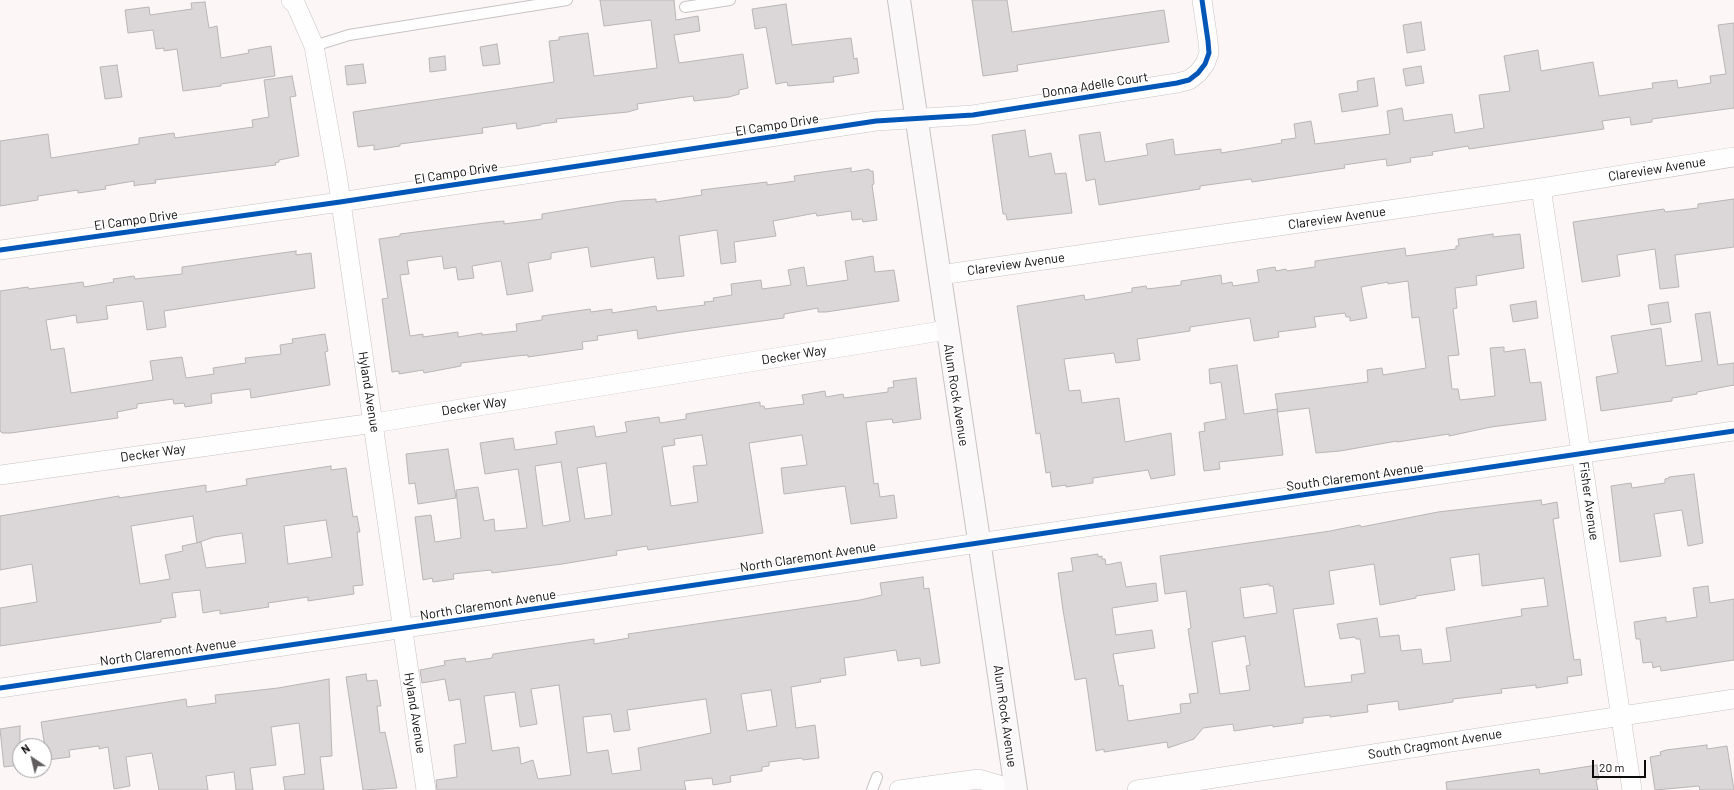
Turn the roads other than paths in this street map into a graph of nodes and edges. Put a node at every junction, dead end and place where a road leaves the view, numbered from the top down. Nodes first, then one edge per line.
1 (291, 0) edge
2 (567, 0) edge
3 (730, 0) edge
4 (899, 0) edge
5 (1202, 0) edge
6 (686, 7) dead end
7 (314, 46) junction
8 (916, 118) junction
9 (1734, 157) edge
10 (1541, 188) junction
11 (340, 202) junction
12 (0, 250) edge
13 (940, 275) junction
14 (947, 330) junction
15 (374, 423) junction
16 (1734, 431) edge
17 (1582, 455) junction
18 (0, 475) edge
19 (979, 542) junction
20 (402, 630) junction
21 (0, 688) edge
22 (1734, 699) edge
23 (1621, 716) junction
24 (877, 777) dead end
25 (426, 790) edge
26 (872, 790) edge
27 (899, 790) edge
28 (1016, 790) edge
29 (1137, 790) edge
30 (1632, 790) edge

1 - 7 street, Hyland Avenue
2 - 7 lane
3 - 6 lane
4 - 8 main road, Alum Rock Avenue
5 - 8 street, Donna Adelle Court
7 - 11 street, Hyland Avenue
8 - 11 street, El Campo Drive
8 - 13 main road, Alum Rock Avenue
9 - 10 street, Clareview Avenue
10 - 13 street, Clareview Avenue
10 - 17 street, Fisher Avenue
11 - 12 street, El Campo Drive
11 - 15 street, Hyland Avenue
13 - 14 main road, Alum Rock Avenue
14 - 15 street, Decker Way
14 - 19 main road, Alum Rock Avenue
15 - 18 street, Decker Way
15 - 20 street, Hyland Avenue
16 - 17 street, South Claremont Avenue
17 - 19 street, South Claremont Avenue
17 - 23 street, Fisher Avenue
19 - 20 street, North Claremont Avenue
19 - 28 main road, Alum Rock Avenue
20 - 21 street, North Claremont Avenue
20 - 25 street, Hyland Avenue
22 - 23 street, South Cragmont Avenue
23 - 29 street, South Cragmont Avenue
23 - 30 street, Fisher Avenue
24 - 26 lane
27 - 28 street

